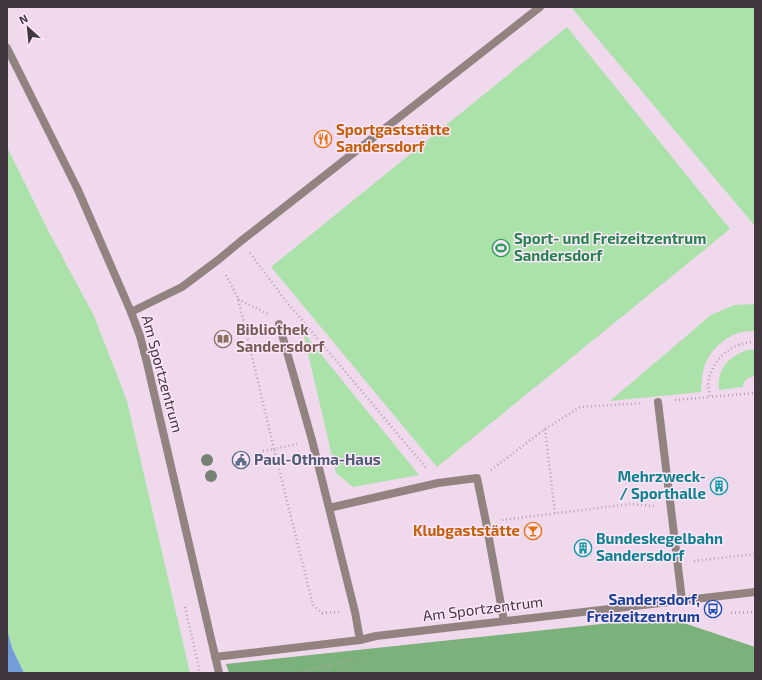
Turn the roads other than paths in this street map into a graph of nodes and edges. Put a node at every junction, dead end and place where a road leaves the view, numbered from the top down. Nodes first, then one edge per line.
1 (540, 7) edge
2 (7, 48) edge
3 (131, 312) junction
4 (279, 324) road end
5 (658, 402) road end
6 (329, 508) junction
7 (755, 592) edge
8 (682, 600) junction
9 (504, 621) junction
10 (360, 640) junction
11 (215, 657) junction
12 (219, 673) edge

1 - 3 street
2 - 3 street, Am Sportzentrum
3 - 11 street, Am Sportzentrum
4 - 6 street
5 - 8 street
6 - 9 street
6 - 10 street
7 - 8 street, Am Sportzentrum
8 - 9 street, Am Sportzentrum
9 - 10 street, Am Sportzentrum
10 - 11 street, Am Sportzentrum
11 - 12 street, Am Sportzentrum

